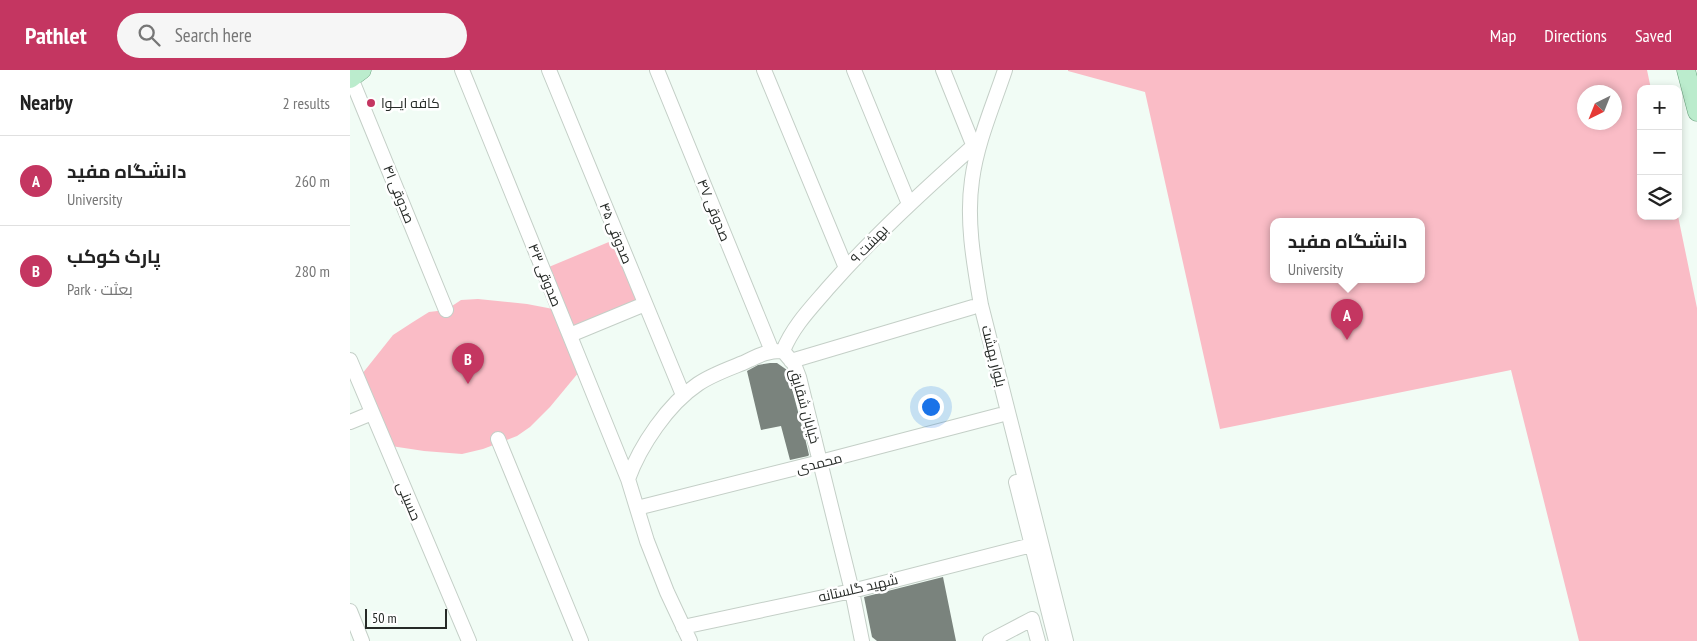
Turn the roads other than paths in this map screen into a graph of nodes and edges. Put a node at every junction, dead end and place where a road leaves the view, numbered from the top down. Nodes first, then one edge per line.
1 (462, 70) edge
2 (549, 70) edge
3 (656, 70) edge
4 (764, 70) edge
5 (854, 70) edge
6 (943, 70) edge
7 (997, 70) edge
8 (1005, 70) edge
9 (1686, 70) edge
10 (354, 76) edge
11 (1697, 112) edge
12 (971, 145) junction
13 (909, 204) junction
14 (846, 268) junction
15 (645, 304) junction
16 (973, 307) junction
17 (446, 310) dead end
18 (570, 336) junction
19 (782, 354) junction
20 (350, 360) edge
21 (683, 395) junction
22 (372, 413) junction
23 (1000, 415) junction
24 (350, 422) edge
25 (498, 439) dead end
26 (820, 462) junction
27 (628, 479) junction
28 (637, 508) junction
29 (1032, 545) junction
30 (1042, 589) junction
31 (852, 591) junction
32 (350, 611) edge
33 (1032, 619) junction
34 (683, 627) junction
35 (362, 641) edge
36 (469, 641) edge
37 (581, 641) edge
38 (690, 641) edge
39 (862, 641) edge
40 (990, 641) edge
41 (1038, 641) edge
42 (1056, 641) edge
43 (1066, 641) edge

1 - 18 street, صدوقی ۴۳
2 - 15 street, صدوقی ۴۵
3 - 19 street, صدوقی ۴۷
4 - 14 street
5 - 13 street
6 - 12 street
7 - 12 street, بلوار بهشت
8 - 43 street, بلوار بهشت
9 - 11 main road
10 - 17 street, صدوقی ۴۱
12 - 13 street, بهشت ۹
12 - 16 street, بلوار بهشت
13 - 14 street, بهشت ۹
14 - 19 street, بهشت ۹
15 - 18 street
15 - 21 street, صدوقی ۴۵
16 - 19 street
16 - 23 street, بلوار بهشت
18 - 27 street, صدوقی ۴۳
19 - 21 street
19 - 26 street, خیابان شقایق
20 - 22 street, حسینی
21 - 27 street
22 - 24 street
22 - 36 street, حسینی
23 - 26 street, محمدی
23 - 29 street, بلوار بهشت
25 - 37 street
26 - 28 street, محمدی
26 - 31 street, خیابان شقایق
27 - 28 street, صدوقی ۴۳
28 - 34 street, صدوقی ۴۳
29 - 30 street, بلوار بهشت
29 - 31 street, شهید گلستانه
30 - 33 street
30 - 42 street, بلوار بهشت
31 - 34 street, شهید گلستانه
31 - 39 street, خیابان شقایق
32 - 35 street
33 - 40 street
33 - 41 street
34 - 38 street, صدوقی ۴۳

